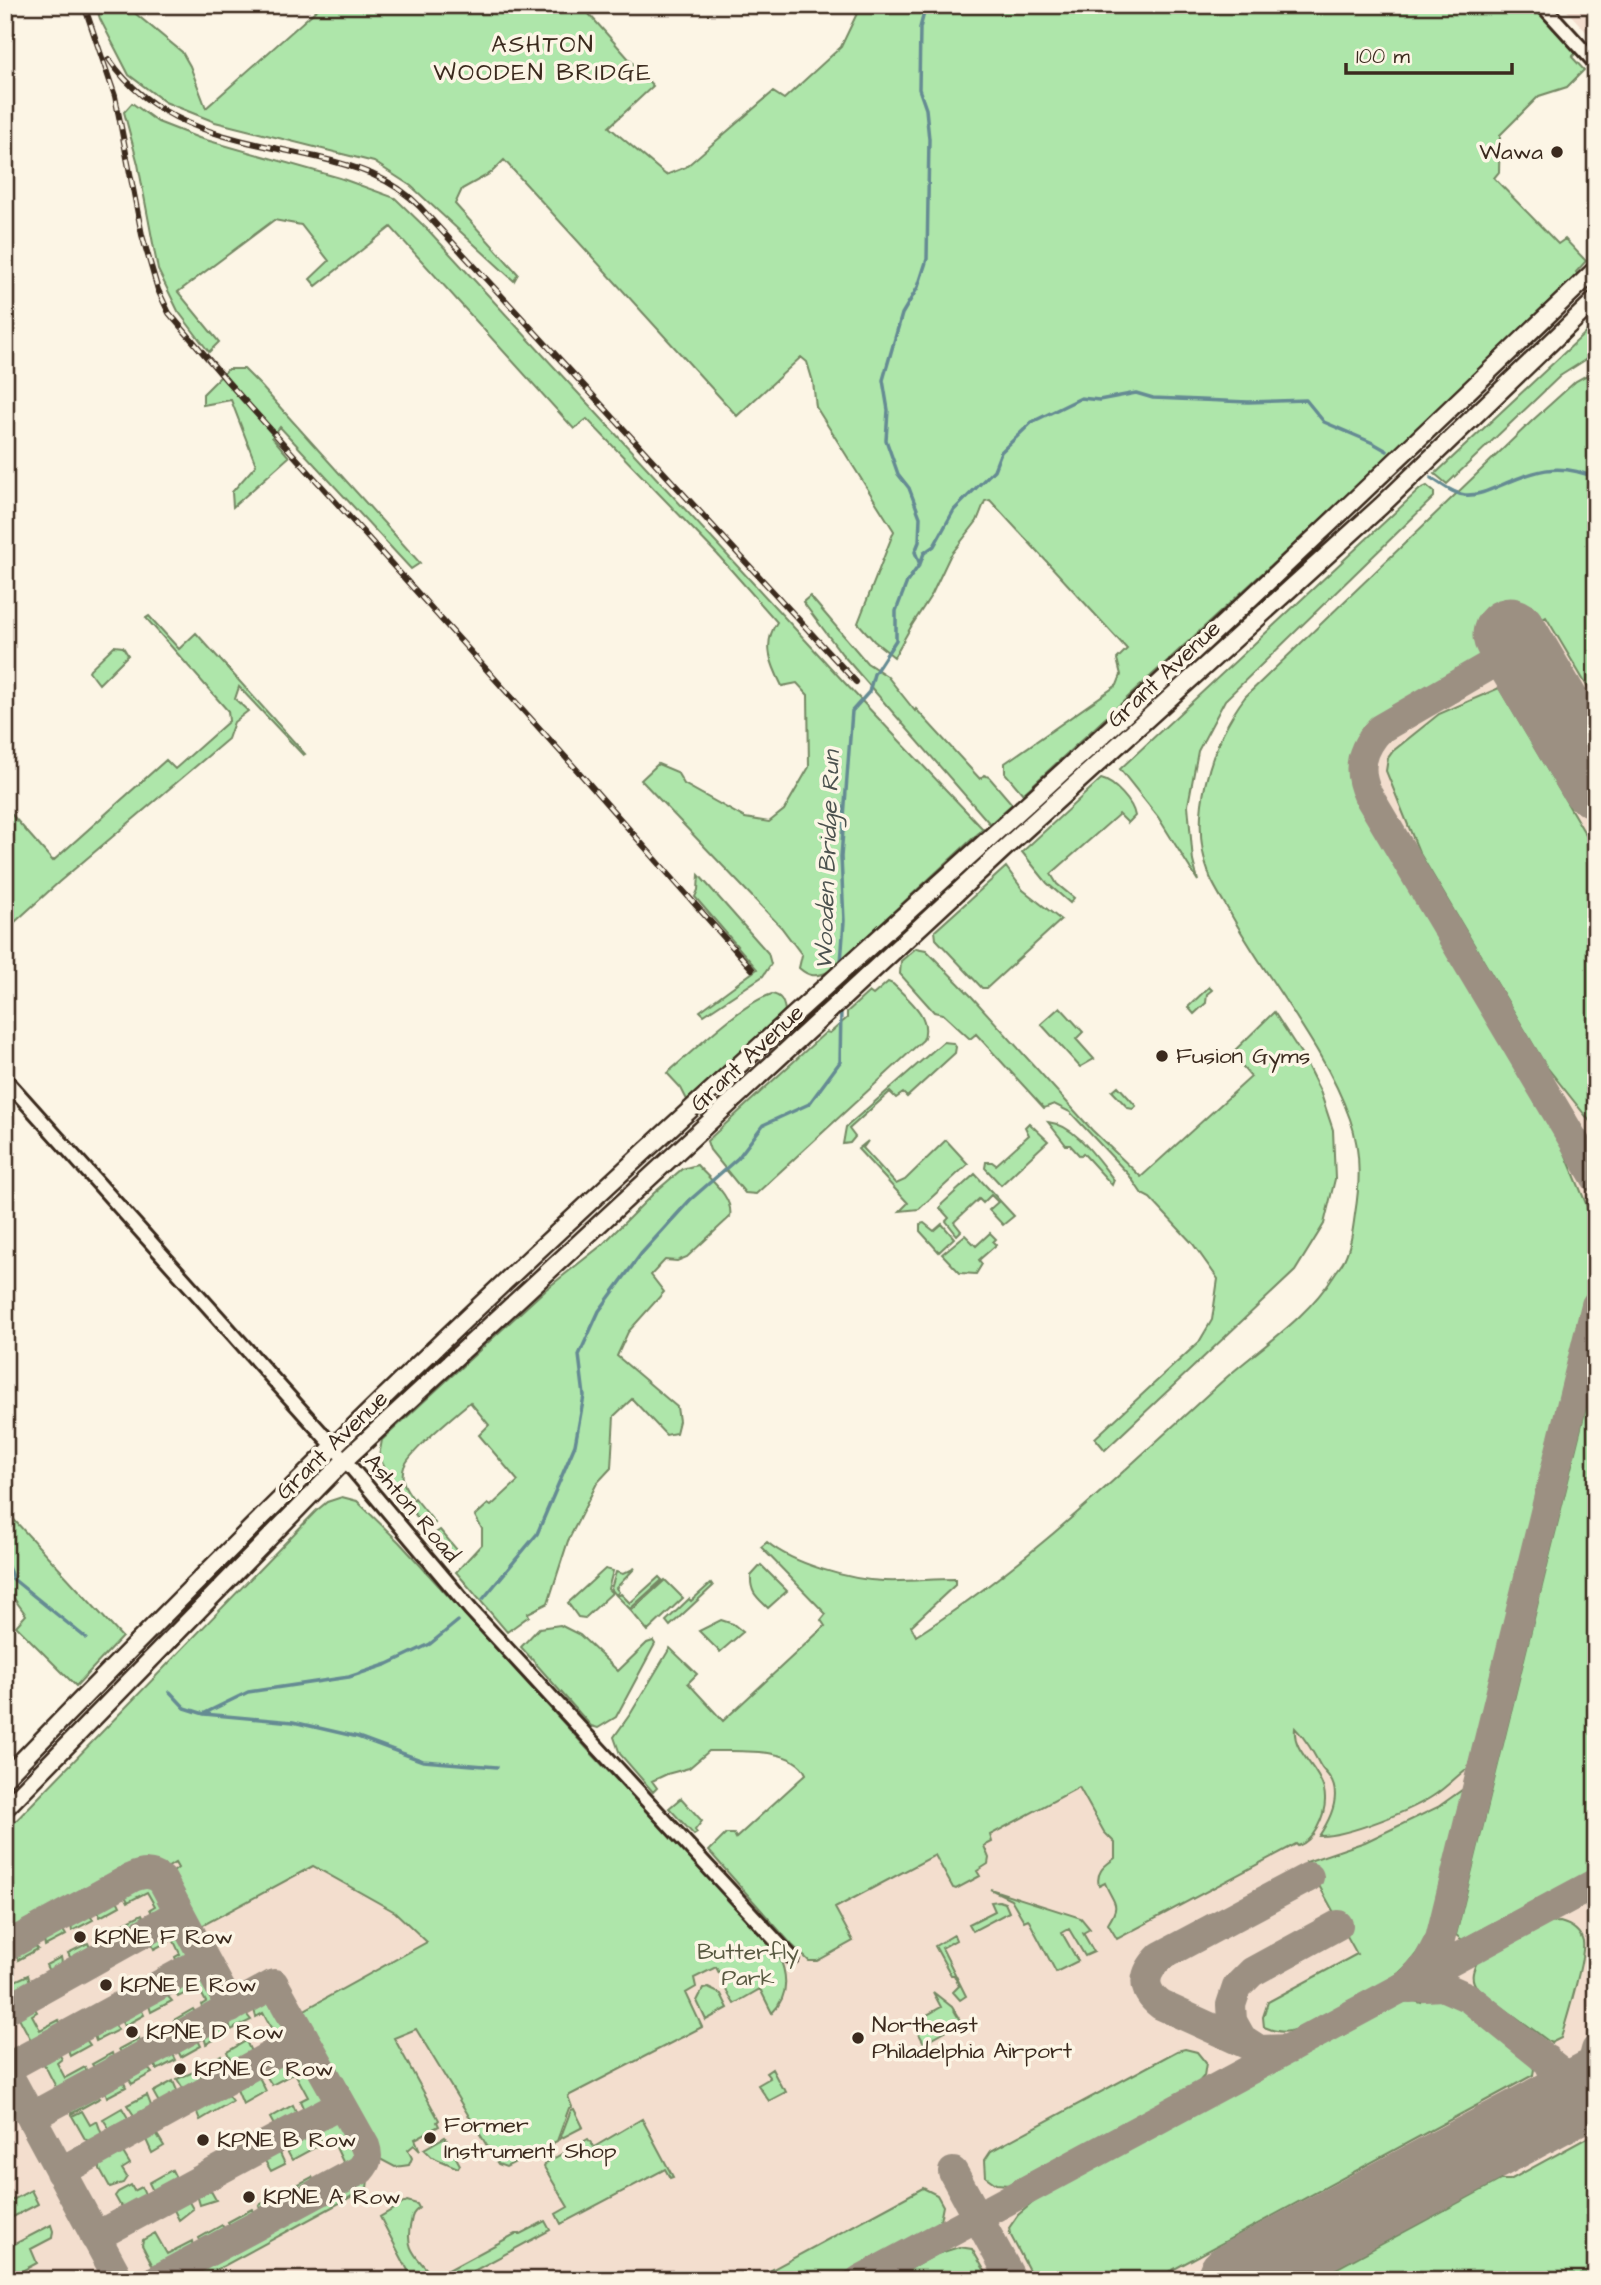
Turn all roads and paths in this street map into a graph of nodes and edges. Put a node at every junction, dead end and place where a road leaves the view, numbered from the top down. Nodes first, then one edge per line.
1 (1542, 5) edge
2 (1596, 64) edge
3 (1596, 269) edge
4 (1596, 299) edge
5 (970, 854) junction
6 (918, 929) junction
7 (5, 1079) edge
8 (589, 1203) junction
9 (605, 1220) junction
10 (334, 1446) junction
11 (345, 1460) junction
12 (151, 1628) junction
13 (164, 1643) junction
14 (5, 1778) edge
15 (5, 1809) edge
16 (792, 1958) dead end

1 - 2 street
3 - 5 main road, Grant Avenue
4 - 6 main road, Grant Avenue
5 - 6 main road
5 - 8 main road, Grant Avenue
6 - 9 main road, Grant Avenue
7 - 10 street, Ashton Road
8 - 9 main road
8 - 10 main road, Grant Avenue
9 - 11 main road, Grant Avenue
10 - 11 street, Ashton Road
10 - 12 main road, Grant Avenue
11 - 13 main road, Grant Avenue
11 - 16 street, Ashton Road
12 - 13 main road
12 - 14 main road, Grant Avenue
13 - 15 main road, Grant Avenue

